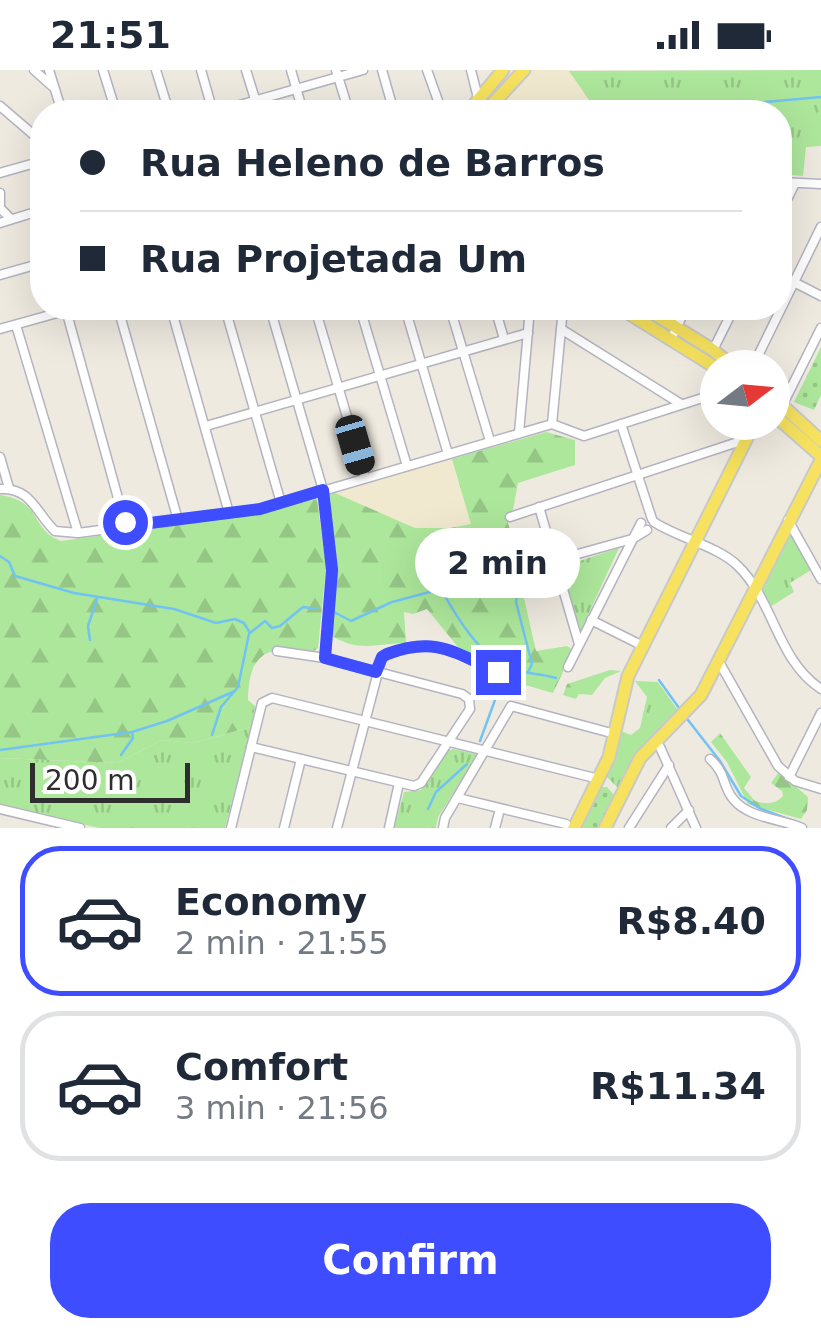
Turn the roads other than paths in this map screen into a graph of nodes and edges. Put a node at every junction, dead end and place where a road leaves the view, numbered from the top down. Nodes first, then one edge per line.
1 (35, 70) edge
2 (103, 70) edge
3 (156, 70) edge
4 (201, 70) edge
5 (246, 70) edge
6 (291, 70) edge
7 (363, 70) edge
8 (382, 70) edge
9 (426, 70) edge
10 (472, 70) edge
11 (503, 70) edge
12 (524, 70) edge
13 (50, 71) edge
14 (337, 74) edge
15 (475, 83) junction
16 (490, 86) junction
17 (55, 88) junction
18 (297, 89) junction
19 (478, 98) joint
20 (58, 100) edge
21 (112, 100) edge
22 (165, 100) edge
23 (210, 100) edge
24 (255, 100) edge
25 (258, 100) edge
26 (300, 100) edge
27 (345, 100) edge
28 (391, 100) edge
29 (437, 100) edge
30 (496, 100) edge
31 (0, 106) edge
32 (30, 132) edge
33 (30, 165) edge
34 (1, 174) edge
35 (792, 183) edge
36 (795, 183) junction
37 (821, 184) edge
38 (792, 189) edge
39 (0, 194) edge
40 (0, 208) edge
41 (30, 213) edge
42 (11, 219) junction
43 (0, 222) edge
44 (821, 227) edge
45 (30, 267) edge
46 (0, 276) edge
47 (792, 281) edge
48 (795, 282) junction
49 (792, 288) edge
50 (821, 296) edge
51 (30, 320) edge
52 (73, 320) edge
53 (121, 320) edge
54 (175, 320) edge
55 (228, 320) edge
56 (274, 320) edge
57 (319, 320) edge
58 (364, 320) edge
59 (409, 320) edge
60 (453, 320) edge
61 (498, 320) edge
62 (529, 320) edge
63 (561, 320) edge
64 (646, 320) edge
65 (659, 320) edge
66 (680, 320) edge
67 (728, 320) edge
68 (776, 320) edge
69 (16, 324) junction
70 (821, 328) edge
71 (0, 329) edge
72 (560, 330) junction
73 (528, 333) junction
74 (674, 333) junction
75 (504, 339) junction
76 (462, 350) junction
77 (702, 350) edge
78 (714, 350) joint
79 (761, 350) edge
80 (422, 364) junction
81 (380, 376) junction
82 (790, 380) edge
83 (339, 388) junction
84 (700, 398) edge
85 (297, 400) junction
86 (681, 404) junction
87 (255, 412) junction
88 (790, 417) edge
89 (790, 422) edge
90 (552, 424) junction
91 (621, 424) junction
92 (206, 426) junction
93 (519, 432) junction
94 (818, 439) edge
95 (744, 440) edge
96 (746, 440) edge
97 (490, 441) junction
98 (728, 446) junction
99 (448, 454) junction
100 (0, 457) edge
101 (738, 457) junction
102 (821, 458) edge
103 (407, 466) junction
104 (636, 476) junction
105 (365, 478) junction
106 (4, 488) edge
107 (323, 490) junction
108 (281, 503) junction
109 (67, 505) junction
110 (539, 507) junction
111 (229, 513) junction
112 (510, 516) dead end
113 (178, 520) junction
114 (788, 520) junction
115 (647, 522) junction
116 (126, 526) junction
117 (66, 533) junction
118 (78, 533) junction
119 (632, 538) junction
120 (695, 544) junction
121 (556, 560) junction
122 (821, 579) edge
123 (754, 588) junction
124 (591, 620) junction
125 (579, 644) junction
126 (643, 646) junction
127 (276, 652) dead end
128 (325, 658) junction
129 (718, 660) junction
130 (568, 667) dead end
131 (376, 672) junction
132 (498, 672) dead end
133 (821, 689) edge
134 (821, 713) edge
135 (364, 720) junction
136 (615, 734) junction
137 (448, 742) junction
138 (656, 746) junction
139 (251, 748) junction
140 (486, 752) junction
141 (301, 759) junction
142 (710, 759) dead end
143 (669, 766) junction
144 (351, 771) junction
145 (790, 777) junction
146 (400, 783) junction
147 (601, 783) junction
148 (821, 789) edge
149 (458, 798) junction
150 (619, 799) junction
151 (0, 809) edge
152 (500, 809) junction
153 (689, 810) junction
154 (35, 817) junction
155 (572, 826) edge
156 (609, 827) edge
157 (32, 828) edge
158 (80, 828) edge
159 (231, 828) edge
160 (284, 828) edge
161 (337, 828) edge
162 (389, 828) edge
163 (443, 828) edge
164 (495, 828) edge
165 (629, 828) edge
166 (671, 828) edge
167 (696, 828) edge
168 (802, 828) edge

1 - 13 street
1 - 17 street
2 - 21 street
3 - 22 street
4 - 23 street
5 - 24 street
6 - 18 street
7 - 14 street
8 - 28 street
9 - 29 street
10 - 15 street
11 - 16 main road
12 - 30 main road
13 - 17 street
14 - 18 street
14 - 27 street
15 - 16 street
15 - 19 street
16 - 19 main road
17 - 20 street
18 - 25 street
18 - 26 street
31 - 32 street
33 - 34 street
35 - 36 street
36 - 37 street
36 - 38 street
39 - 40 street
40 - 42 street
41 - 42 street
42 - 43 street
44 - 48 street
45 - 46 street
47 - 48 street
48 - 49 street
48 - 50 street
51 - 69 street
52 - 116 street
53 - 113 street
54 - 92 street
55 - 87 street
56 - 85 street
57 - 83 street
58 - 81 street
59 - 80 street
60 - 76 street
61 - 75 street
62 - 73 street
63 - 72 street
64 - 74 main road
65 - 74 main road
66 - 74 street
67 - 78 street
68 - 79 street
69 - 71 street
69 - 109 street
70 - 82 street
72 - 86 street
72 - 90 street
73 - 75 street
73 - 93 street
74 - 77 main road
74 - 78 main road
75 - 76 street
76 - 80 street
76 - 97 street
80 - 81 street
80 - 99 street
81 - 83 street
81 - 103 street
83 - 85 street
83 - 105 street
84 - 86 street
85 - 87 street
85 - 107 street
86 - 91 street
87 - 92 street
87 - 108 street
88 - 94 main road
89 - 102 main road
90 - 91 street
90 - 93 street
91 - 104 street
92 - 111 street
93 - 97 street
95 - 98 street
96 - 101 main road
97 - 99 street
98 - 101 street
98 - 104 street
99 - 103 street
100 - 106 street
101 - 120 main road
102 - 114 main road
103 - 105 street
104 - 110 street
104 - 115 street
105 - 107 street
106 - 117 street
107 - 108 street
107 - 128 street
108 - 111 street
109 - 117 street
109 - 118 street
110 - 112 street
110 - 121 street
111 - 113 street
113 - 116 street
114 - 122 street
114 - 123 main road
115 - 119 street
115 - 120 street
116 - 118 street
117 - 118 street
119 - 121 street
119 - 124 street
120 - 123 street
120 - 126 main road
121 - 125 street
123 - 129 main road
123 - 133 street
124 - 125 street
124 - 126 street
125 - 130 street
126 - 136 main road
127 - 128 street
128 - 131 street
129 - 138 main road
129 - 145 street
131 - 132 street
131 - 135 street
131 - 137 street
134 - 145 street
135 - 137 street
135 - 139 street
135 - 144 street
136 - 140 street
136 - 147 main road
137 - 140 street
137 - 146 street
138 - 143 street
138 - 150 main road
139 - 141 street
139 - 159 street
140 - 147 street
140 - 149 street
141 - 144 street
141 - 160 street
142 - 168 street
143 - 153 street
143 - 165 street
144 - 146 street
144 - 161 street
145 - 148 street
146 - 162 street
147 - 150 main road
147 - 155 main road
149 - 152 street
149 - 163 street
150 - 156 main road
151 - 154 street
152 - 155 street
152 - 164 street
153 - 166 street
153 - 167 street
154 - 157 street
154 - 158 street

